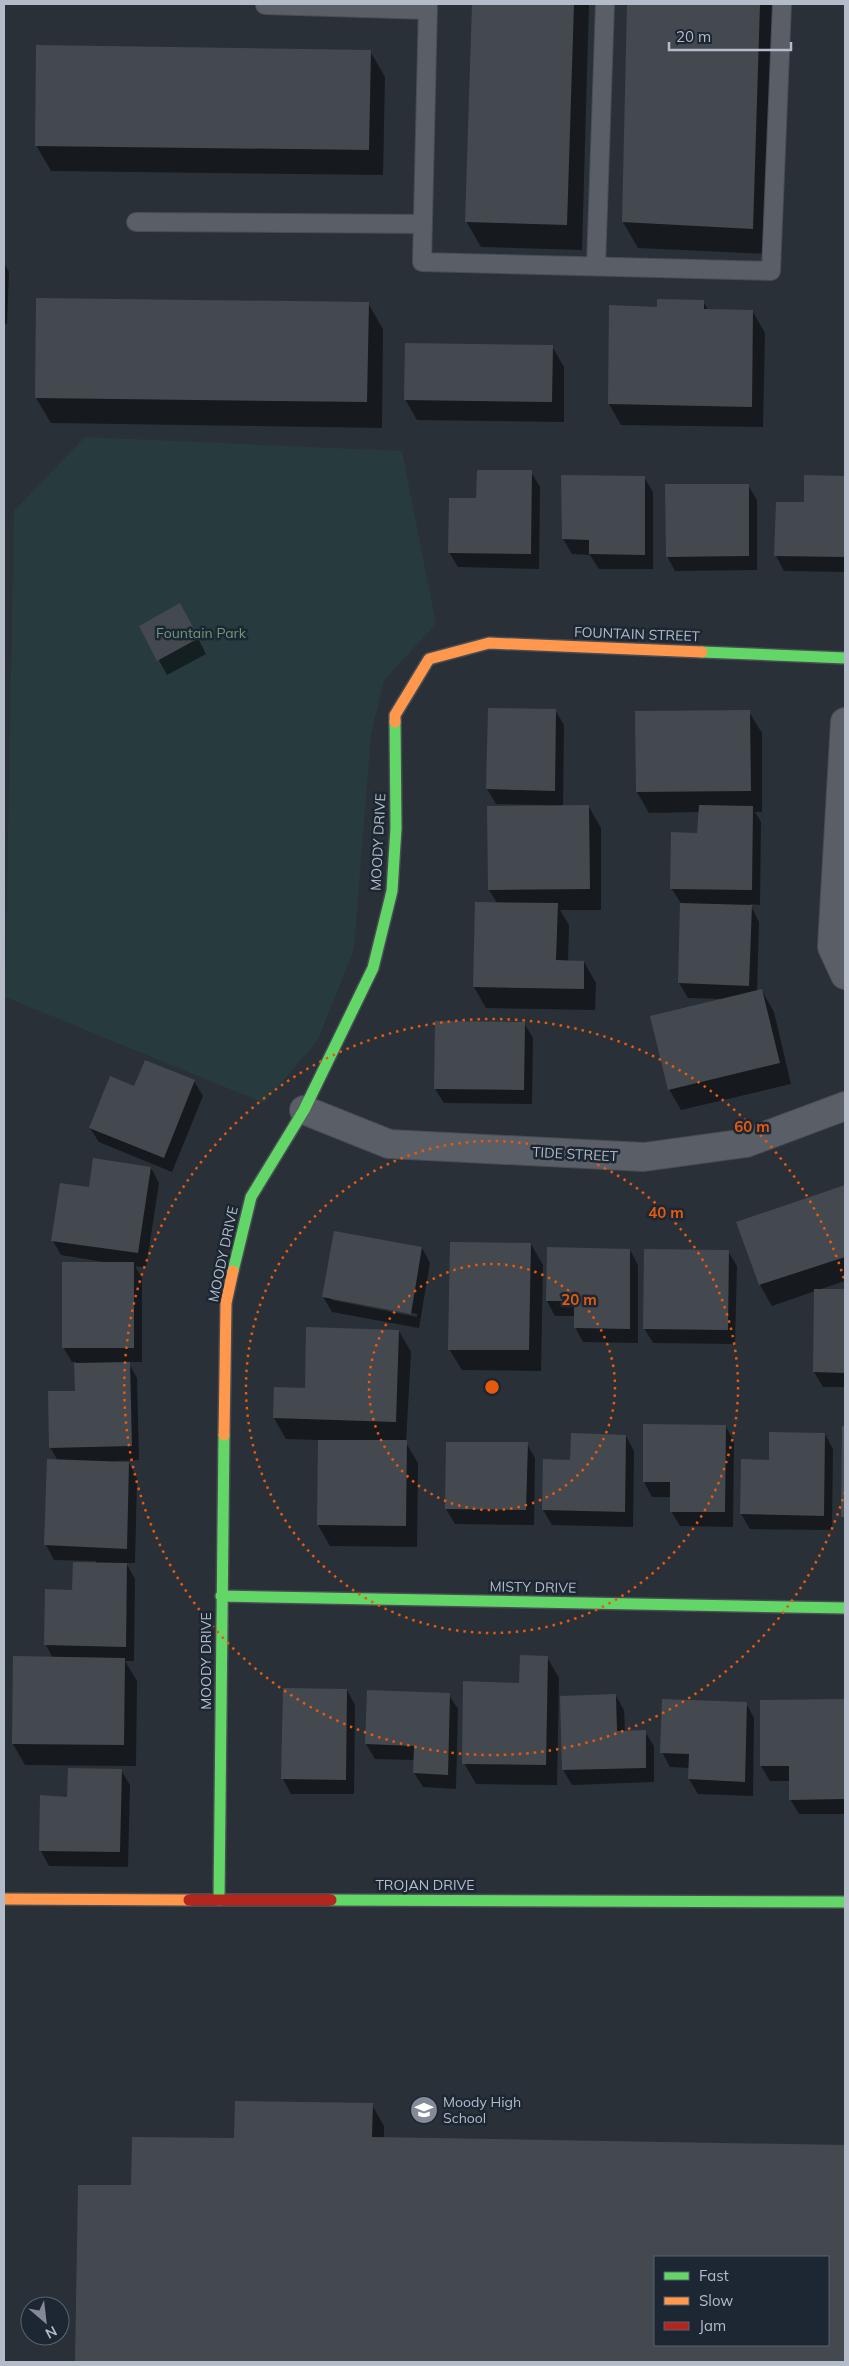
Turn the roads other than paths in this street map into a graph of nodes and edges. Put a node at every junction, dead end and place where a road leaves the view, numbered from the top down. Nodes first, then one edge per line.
1 (605, 4) edge
2 (782, 4) edge
3 (265, 5) edge
4 (428, 7) edge
5 (136, 222) dead end
6 (423, 224) junction
7 (596, 266) junction
8 (429, 658) joint
9 (845, 658) edge
10 (845, 722) edge
11 (845, 975) edge
12 (845, 1106) edge
13 (304, 1110) junction
14 (221, 1596) junction
15 (845, 1608) edge
16 (4, 1899) edge
17 (219, 1900) junction
18 (845, 1902) edge

1 - 7 lane
2 - 7 lane
3 - 4 lane
4 - 6 lane
5 - 6 lane
6 - 7 lane
8 - 9 street, FOUNTAIN STREET
8 - 13 street, MOODY DRIVE
10 - 11 street
12 - 13 street, TIDE STREET
13 - 14 street, MOODY DRIVE
14 - 15 street, MISTY DRIVE
14 - 17 street, MOODY DRIVE
16 - 17 street, TROJAN DRIVE
17 - 18 street, TROJAN DRIVE

